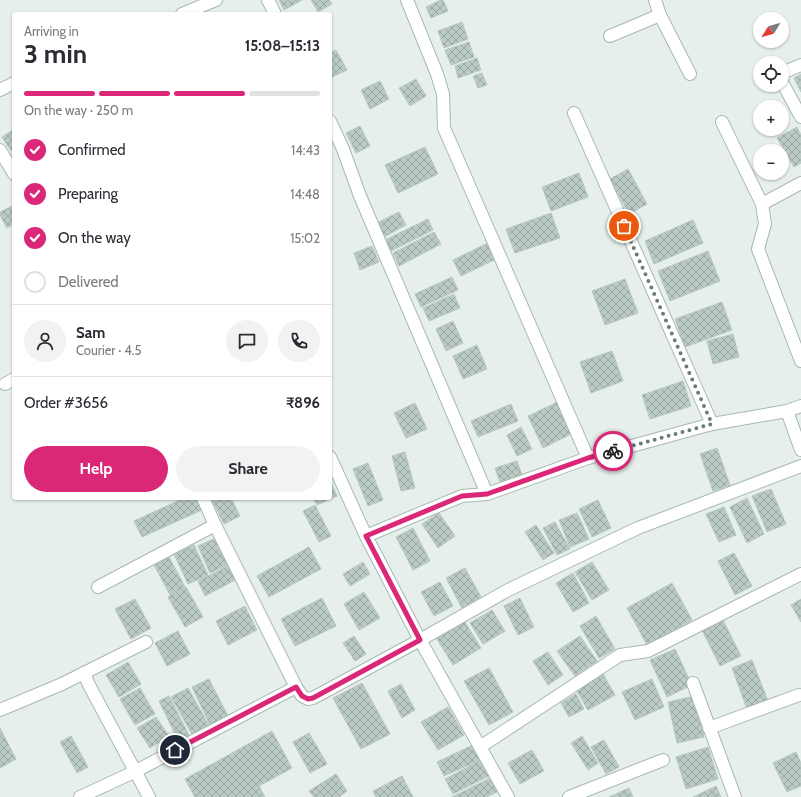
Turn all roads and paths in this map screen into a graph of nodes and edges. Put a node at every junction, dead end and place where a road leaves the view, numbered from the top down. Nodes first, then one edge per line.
1 (214, 0) edge
2 (268, 0) edge
3 (407, 0) edge
4 (655, 0) edge
5 (187, 12) edge
6 (274, 12) edge
7 (660, 15) junction
8 (610, 36) dead end
9 (801, 65) edge
10 (789, 70) edge
11 (690, 74) dead end
12 (12, 84) edge
13 (0, 90) edge
14 (788, 92) edge
15 (574, 113) dead end
16 (801, 116) edge
17 (722, 122) dead end
18 (332, 125) edge
19 (0, 150) edge
20 (12, 171) edge
21 (801, 183) edge
22 (762, 204) junction
23 (801, 361) edge
24 (801, 406) edge
25 (787, 411) junction
26 (712, 424) junction
27 (801, 450) edge
28 (588, 458) junction
29 (332, 461) edge
30 (801, 466) edge
31 (487, 494) junction
32 (204, 500) edge
33 (215, 525) junction
34 (366, 536) junction
35 (801, 574) edge
36 (98, 586) dead end
37 (420, 640) junction
38 (146, 642) dead end
39 (84, 673) junction
40 (693, 683) dead end
41 (296, 687) junction
42 (799, 695) dead end
43 (0, 710) edge
44 (710, 728) junction
45 (480, 747) junction
46 (664, 760) dead end
47 (134, 772) junction
48 (80, 797) edge
49 (149, 797) edge
50 (508, 797) edge
51 (569, 797) edge
52 (735, 797) edge

1 - 5 street
2 - 6 street
3 - 28 street
4 - 7 street
7 - 8 street
7 - 11 street
9 - 10 street
12 - 13 street
14 - 16 street
15 - 26 street
17 - 22 street
18 - 31 street
19 - 20 street
21 - 22 street
22 - 23 street
24 - 25 street
25 - 26 street
25 - 27 street
26 - 28 street
28 - 31 street
29 - 34 street
30 - 37 street
31 - 34 street
32 - 33 street
33 - 36 street
33 - 41 street
34 - 37 street
35 - 45 street
37 - 41 street
37 - 45 street
38 - 39 street
39 - 43 street
39 - 47 street
40 - 44 street
41 - 47 street
42 - 44 street
44 - 52 street
45 - 50 street
46 - 51 street
47 - 48 street
47 - 49 street

